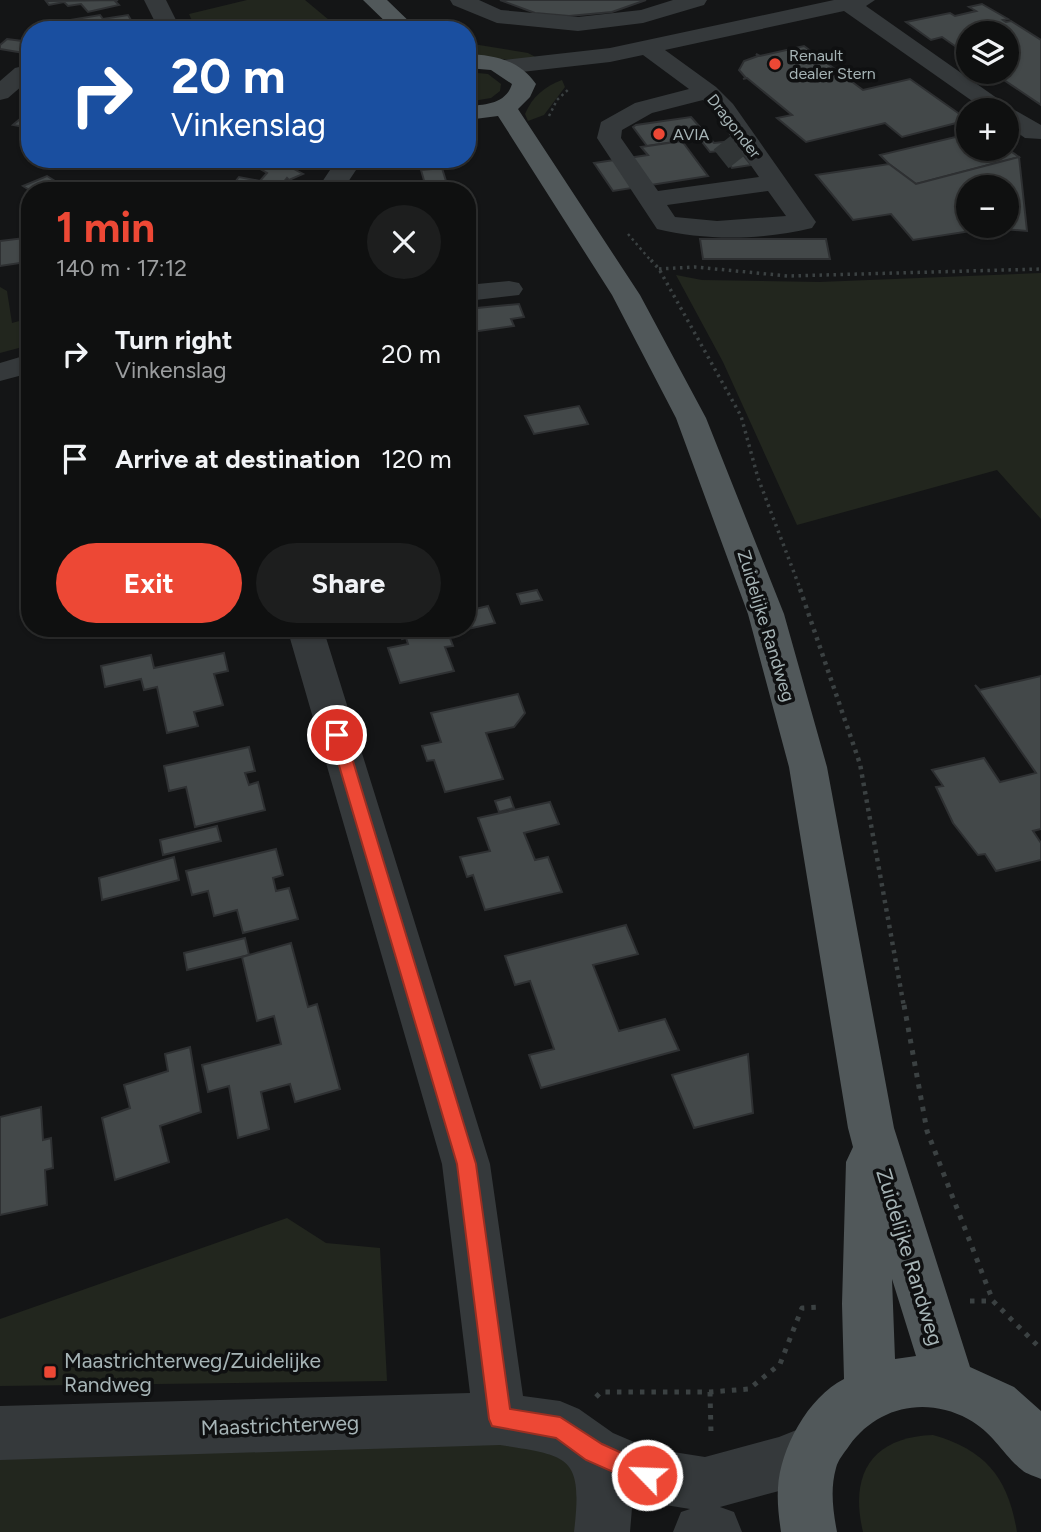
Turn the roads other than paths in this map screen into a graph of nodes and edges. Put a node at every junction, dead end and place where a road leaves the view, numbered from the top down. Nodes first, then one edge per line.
1 (155, 0) edge
2 (374, 0) edge
3 (461, 0) edge
4 (696, 0) edge
5 (759, 0) edge
6 (855, 2) edge
7 (784, 18) junction
8 (166, 21) edge
9 (398, 21) edge
10 (647, 47) junction
11 (610, 55) junction
12 (476, 62) edge
13 (504, 67) junction
14 (18, 72) edge
15 (524, 83) junction
16 (708, 92) junction
17 (0, 93) edge
18 (682, 98) junction
19 (984, 98) edge
20 (503, 107) junction
21 (476, 112) edge
22 (476, 119) edge
23 (1019, 123) edge
24 (1041, 132) edge
25 (723, 142) tunnel mouth
26 (541, 168) junction
27 (758, 178) junction
28 (650, 200) junction
29 (509, 289) dead end
30 (476, 292) edge
31 (21, 366) edge
32 (0, 372) edge
33 (308, 637) edge
34 (871, 1128) junction
35 (950, 1385) junction
36 (870, 1391) junction
37 (500, 1419) junction
38 (0, 1433) edge
39 (577, 1440) junction
40 (814, 1450) junction
41 (1041, 1452) edge
42 (602, 1532) edge
43 (701, 1532) edge
44 (714, 1532) edge
45 (809, 1532) edge

1 - 8 street
2 - 9 main road
3 - 4 street
5 - 7 street
6 - 7 street
6 - 19 street
7 - 10 street
10 - 11 street
10 - 16 street, Dragonder
11 - 13 street
11 - 15 street
12 - 13 main road
13 - 15 main road
14 - 17 street
15 - 20 main road
16 - 18 street
16 - 27 street, Dragonder
18 - 25 street
18 - 28 street
20 - 21 main road
20 - 26 main road, Zuidelijke Randweg
22 - 26 main road, Zuidelijke Randweg
23 - 24 street
26 - 34 main road, Zuidelijke Randweg
27 - 28 street
27 - 28 street, Dragonder
29 - 30 street
31 - 32 street
33 - 37 street
34 - 35 main road, Zuidelijke Randweg
34 - 36 main road, Zuidelijke Randweg
35 - 36 main road
35 - 41 main road
36 - 40 main road
37 - 38 street, Maastrichterweg
37 - 39 street, Maastrichterweg
39 - 40 street, Maastrichterweg
39 - 42 street
40 - 45 main road
43 - 44 street

